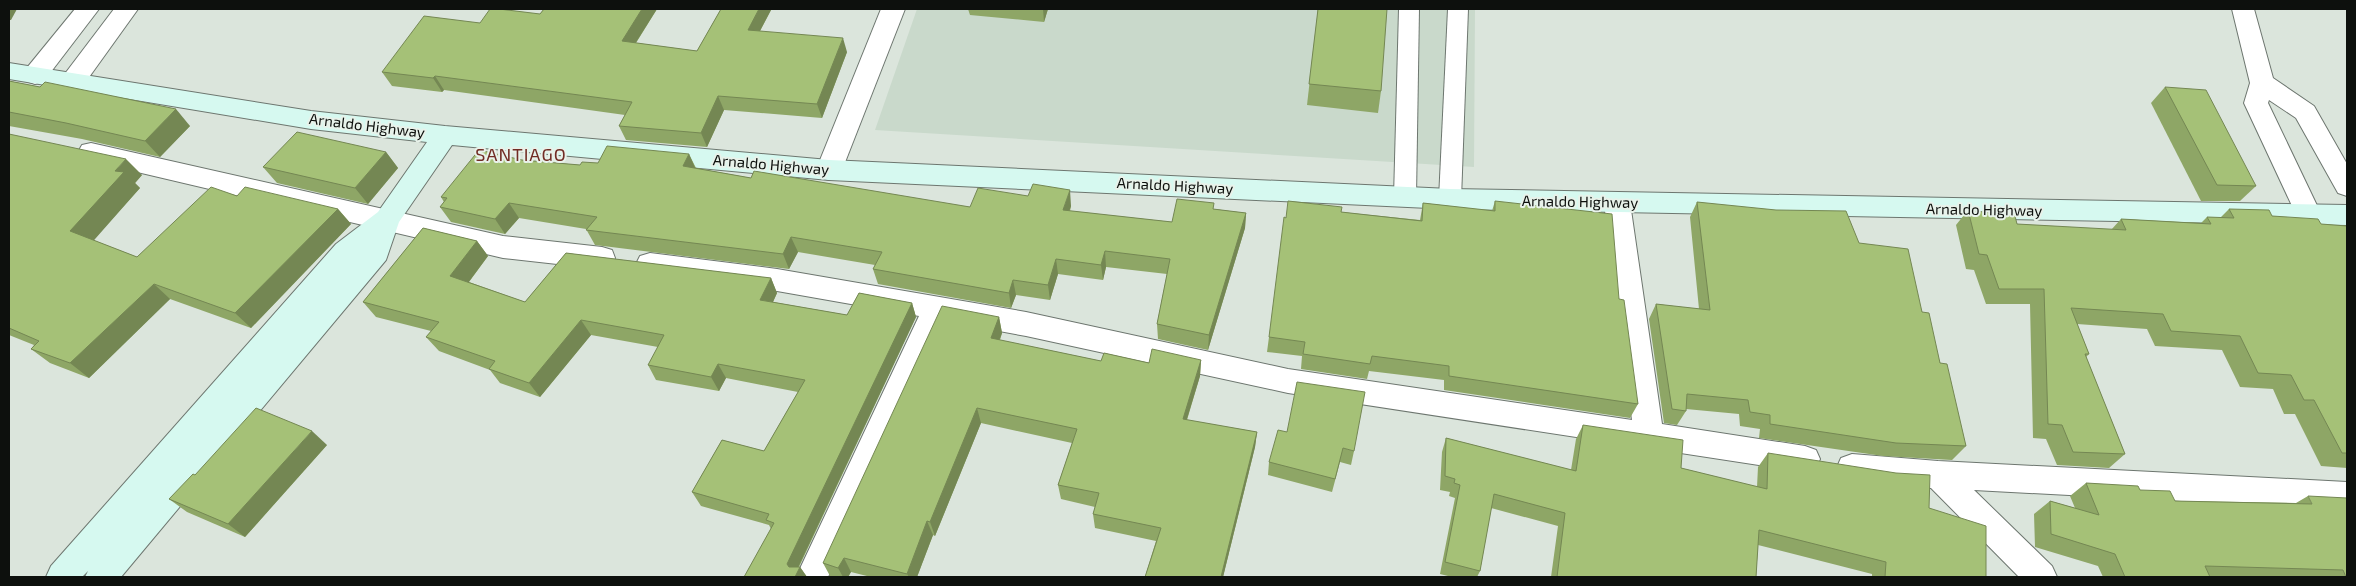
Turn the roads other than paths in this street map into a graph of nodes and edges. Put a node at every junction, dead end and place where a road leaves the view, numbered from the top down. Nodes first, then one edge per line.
1 (87, 9) edge
2 (126, 9) edge
3 (893, 9) edge
4 (1409, 9) edge
5 (1458, 9) edge
6 (2243, 9) edge
7 (9, 71) edge
8 (35, 75) junction
9 (73, 81) junction
10 (2262, 83) junction
11 (445, 135) junction
12 (64, 146) edge
13 (829, 170) junction
14 (2347, 186) edge
15 (1405, 197) junction
16 (1450, 199) junction
17 (1617, 203) junction
18 (2347, 215) edge
19 (2308, 216) junction
20 (386, 220) junction
21 (937, 308) junction
22 (1649, 436) junction
23 (1938, 475) junction
24 (2347, 496) edge
25 (62, 577) edge
26 (101, 577) edge
27 (812, 577) edge
28 (2041, 577) edge

1 - 8 street
2 - 9 street
3 - 13 street
4 - 15 lane
5 - 16 lane
6 - 10 street
7 - 8 main road, Arnaldo Highway
8 - 9 main road, Arnaldo Highway
9 - 11 main road, Arnaldo Highway
10 - 14 street
10 - 19 street
11 - 13 main road, Arnaldo Highway
11 - 20 main road
12 - 20 street
13 - 15 main road, Arnaldo Highway
15 - 16 main road, Arnaldo Highway
16 - 17 main road, Arnaldo Highway
17 - 19 main road, Arnaldo Highway
17 - 22 street
18 - 19 main road, Arnaldo Highway
20 - 21 street
20 - 25 main road
20 - 26 main road
21 - 22 street
21 - 27 street
22 - 23 street
23 - 24 street
23 - 28 street

